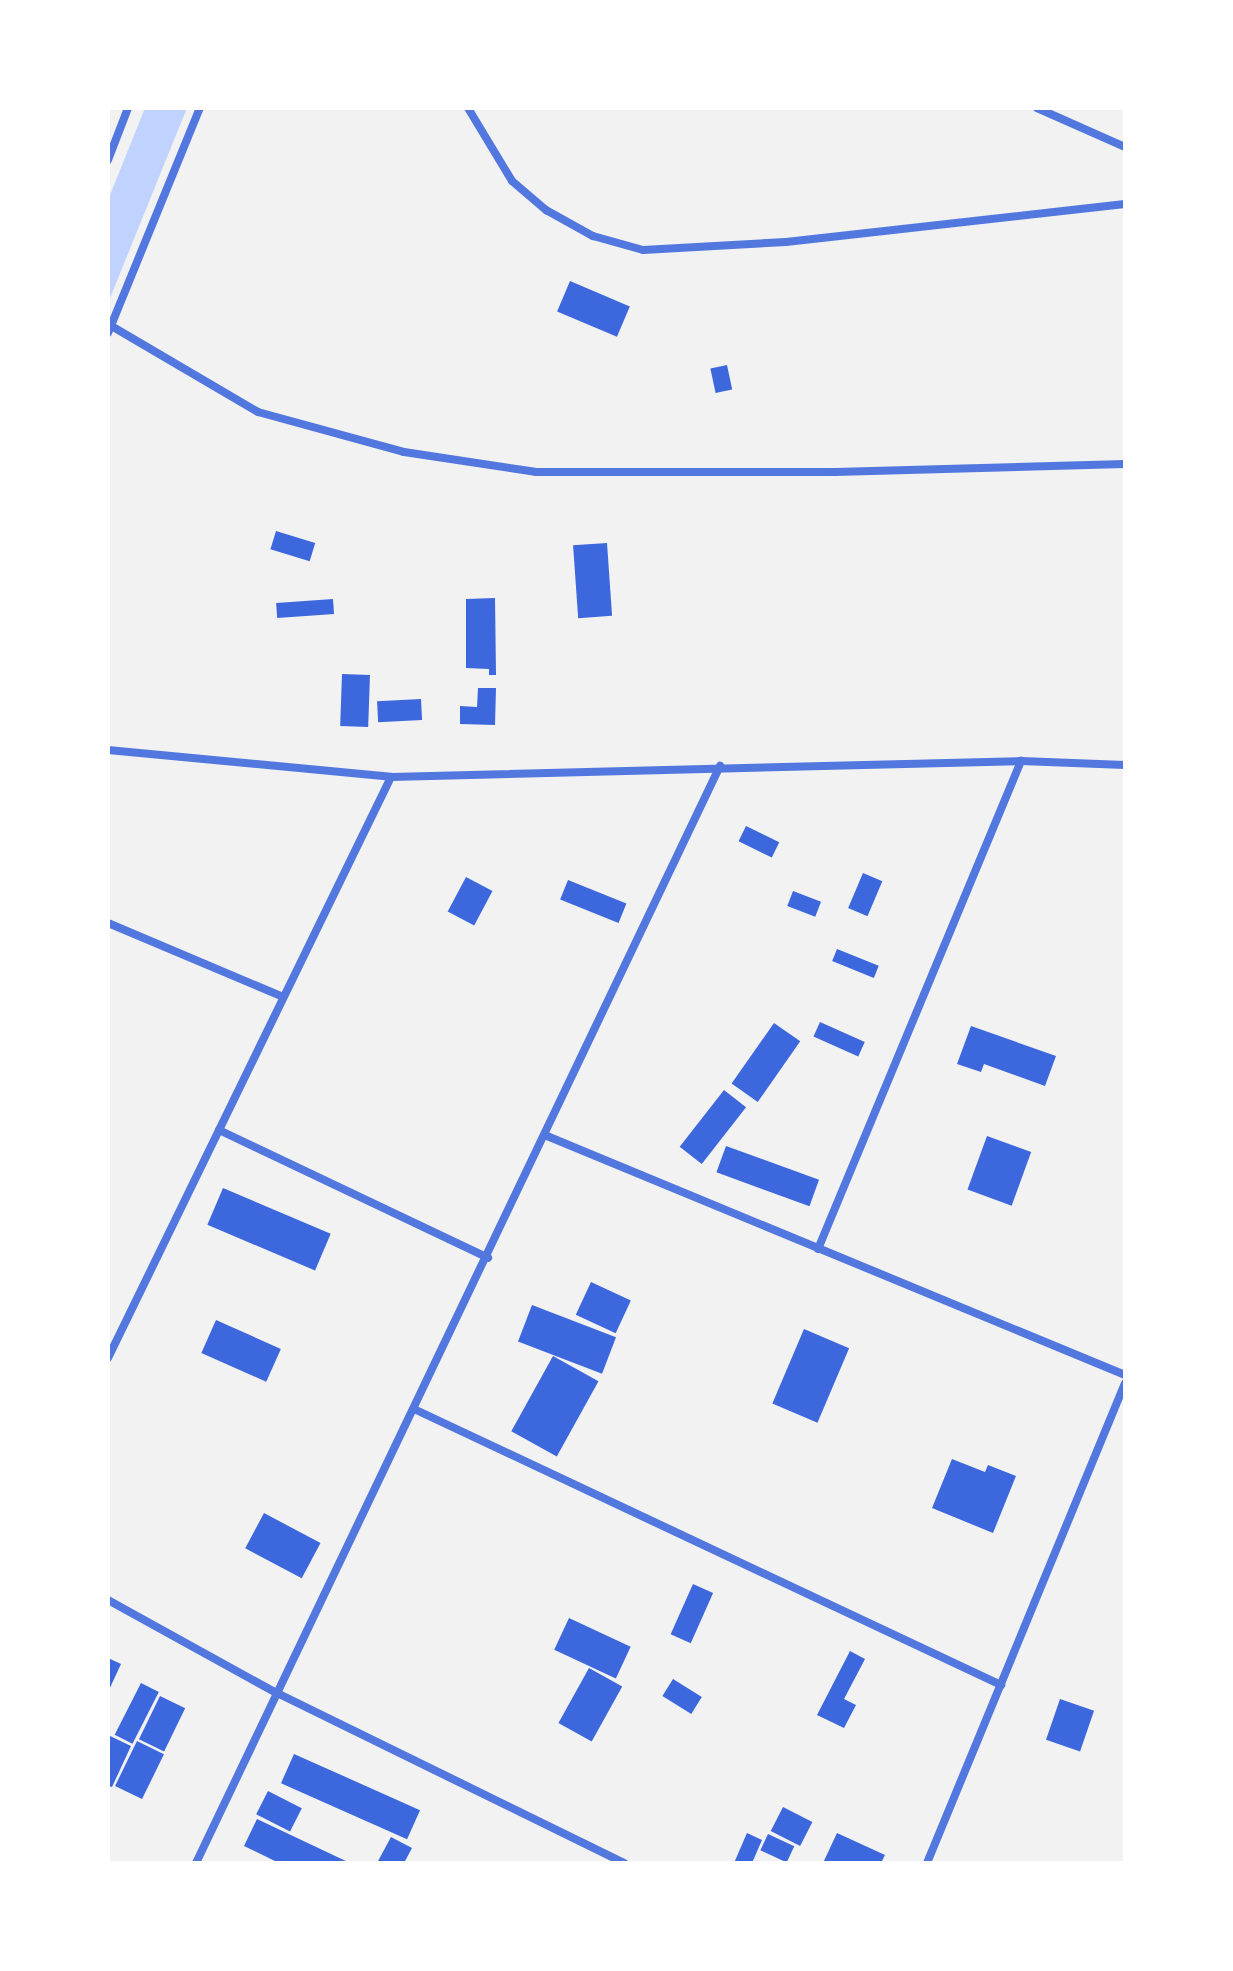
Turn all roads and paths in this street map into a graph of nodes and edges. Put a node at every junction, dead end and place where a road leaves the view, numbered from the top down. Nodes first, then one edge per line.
1 (128, 108) edge
2 (200, 108) edge
3 (468, 108) edge
4 (1037, 108) edge
5 (1125, 147) edge
6 (108, 160) edge
7 (1125, 204) edge
8 (109, 327) edge
9 (1125, 464) edge
10 (108, 750) edge
11 (1021, 761) junction
12 (1125, 765) edge
13 (720, 766) junction
14 (391, 777) junction
15 (108, 923) edge
16 (283, 997) junction
17 (219, 1130) junction
18 (547, 1136) junction
19 (818, 1249) junction
20 (488, 1258) junction
21 (108, 1358) edge
22 (1125, 1375) edge
23 (1125, 1383) edge
24 (414, 1409) junction
25 (108, 1600) edge
26 (1001, 1685) junction
27 (275, 1692) junction
28 (196, 1863) edge
29 (624, 1863) edge
30 (927, 1863) edge

1 - 6 street
2 - 8 street
3 - 7 street
4 - 5 street
8 - 9 street
10 - 14 street
11 - 12 street
11 - 13 street
11 - 19 street
13 - 14 street
13 - 18 street
14 - 16 street
15 - 16 street
16 - 17 street
17 - 20 street
17 - 21 street
18 - 19 street
18 - 20 street
19 - 22 street
20 - 24 street
23 - 26 street
24 - 26 street
24 - 27 street
25 - 27 street
26 - 30 street
27 - 28 street
27 - 29 street

